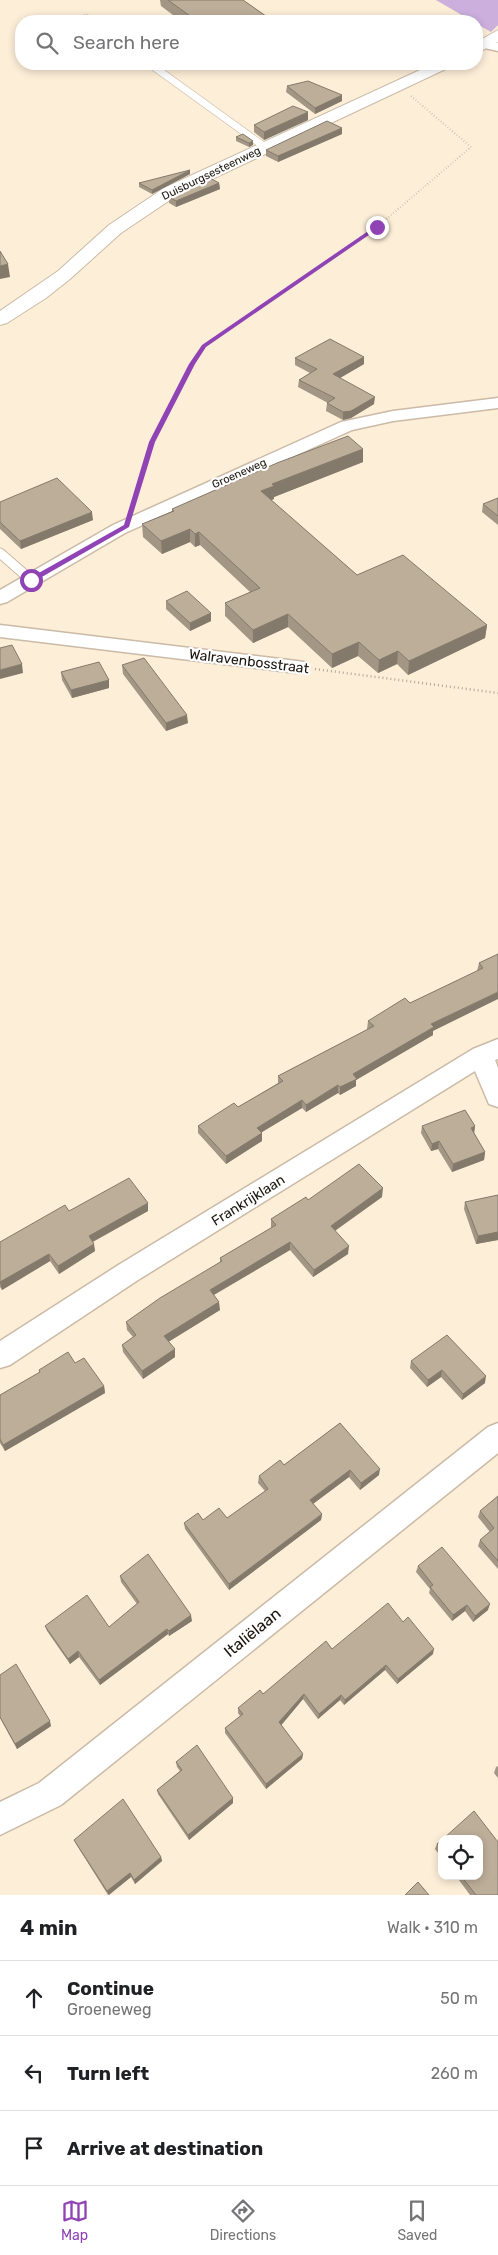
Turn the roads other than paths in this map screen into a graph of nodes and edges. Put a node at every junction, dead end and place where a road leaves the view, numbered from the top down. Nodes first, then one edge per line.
1 (498, 34) edge
2 (486, 46) edge
3 (158, 70) edge
4 (432, 70) edge
5 (265, 147) junction
6 (0, 319) edge
7 (498, 403) edge
8 (0, 553) edge
9 (31, 580) junction
10 (0, 598) edge
11 (0, 631) edge
12 (297, 667) road end
13 (489, 1052) edge
14 (498, 1097) edge
15 (0, 1356) edge
16 (498, 1436) edge
17 (0, 1819) edge

1 - 2 street
3 - 5 lane
4 - 5 street, Duisburgsesteenweg
5 - 6 street, Duisburgsesteenweg
7 - 9 street, Groeneweg
8 - 9 lane
9 - 10 street, Groeneweg
11 - 12 street, Walravenbosstraat
13 - 14 street
13 - 15 street, Frankrijklaan
16 - 17 street, Italiëlaan

